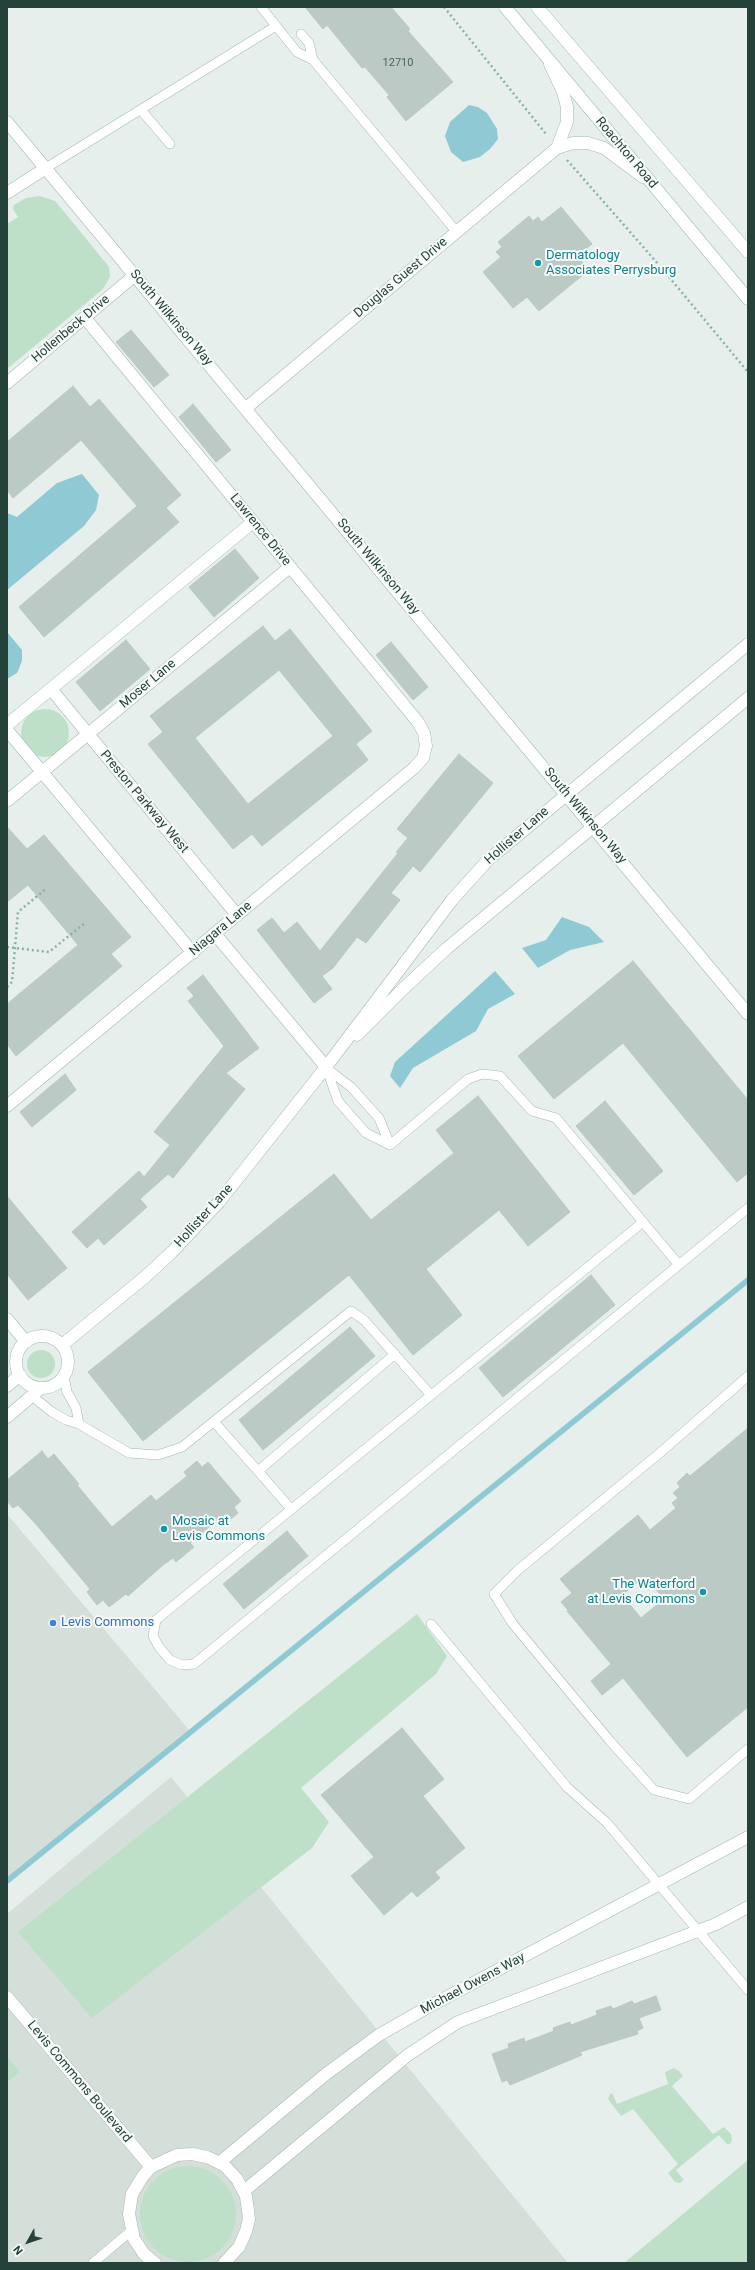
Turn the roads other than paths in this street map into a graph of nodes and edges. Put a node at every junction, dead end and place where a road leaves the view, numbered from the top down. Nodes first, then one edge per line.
1 (261, 7) edge
2 (505, 7) edge
3 (537, 7) edge
4 (276, 26) junction
5 (301, 34) dead end
6 (547, 58) junction
7 (313, 60) junction
8 (141, 110) junction
9 (7, 122) edge
10 (170, 144) dead end
11 (557, 148) junction
12 (46, 168) junction
13 (651, 182) junction
14 (7, 193) edge
15 (456, 231) junction
16 (748, 252) edge
17 (135, 275) junction
18 (748, 299) edge
19 (85, 318) junction
20 (7, 383) edge
21 (246, 408) junction
22 (253, 522) junction
23 (290, 567) junction
24 (748, 644) edge
25 (51, 689) junction
26 (748, 698) edge
27 (7, 725) edge
28 (7, 730) edge
29 (88, 734) junction
30 (426, 746) joint
31 (42, 772) junction
32 (567, 794) junction
33 (7, 801) edge
34 (593, 826) junction
35 (237, 915) junction
36 (215, 934) junction
37 (192, 953) junction
38 (748, 1014) edge
39 (326, 1067) junction
40 (7, 1106) edge
41 (390, 1145) junction
42 (748, 1208) edge
43 (643, 1222) junction
44 (679, 1265) junction
45 (7, 1319) edge
46 (26, 1342) junction
47 (62, 1345) junction
48 (395, 1354) junction
49 (20, 1375) junction
50 (748, 1376) edge
51 (64, 1377) junction
52 (7, 1386) edge
53 (37, 1392) junction
54 (431, 1394) junction
55 (7, 1417) edge
56 (214, 1422) junction
57 (79, 1424) junction
58 (258, 1471) junction
59 (291, 1509) junction
60 (431, 1624) dead end
61 (748, 1749) edge
62 (748, 1837) edge
63 (660, 1885) junction
64 (748, 1907) edge
65 (698, 1931) junction
66 (748, 1990) edge
67 (7, 1997) edge
68 (219, 2163) junction
69 (151, 2167) junction
70 (244, 2191) junction
71 (132, 2230) junction
72 (228, 2262) edge
73 (94, 2263) edge
74 (155, 2263) edge

1 - 4 lane
2 - 6 street, Roachton Road
3 - 16 street, Roachton Road
4 - 7 lane
4 - 8 lane
5 - 7 lane
6 - 11 street, Douglas Guest Drive
6 - 13 street, Roachton Road
7 - 15 lane
8 - 10 lane
8 - 12 lane
9 - 12 street, South Wilkinson Way
11 - 13 street, Douglas Guest Drive
11 - 15 street, Douglas Guest Drive
12 - 14 street
12 - 17 street, South Wilkinson Way
13 - 18 street, Roachton Road
15 - 21 street, Douglas Guest Drive
17 - 19 street, Hollenbeck Drive
17 - 21 street, South Wilkinson Way
19 - 20 street, Hollenbeck Drive
19 - 22 street, Lawrence Drive
21 - 32 street, South Wilkinson Way
22 - 23 street, Lawrence Drive
22 - 25 street
23 - 29 street, Moser Lane
23 - 30 street, Lawrence Drive
24 - 32 street, Hollister Lane
25 - 27 street
25 - 29 street, Preston Parkway West
26 - 34 street, Hollister Lane
28 - 31 street
29 - 31 street, Moser Lane
29 - 35 street, Preston Parkway West
30 - 35 street, Niagara Lane
31 - 33 street, Moser Lane
31 - 37 street
32 - 34 street, South Wilkinson Way
32 - 39 street, Hollister Lane
34 - 38 street, South Wilkinson Way
34 - 39 street, Hollister Lane
35 - 36 street, Niagara Lane
36 - 37 street, Niagara Lane
36 - 39 street
37 - 40 street, Niagara Lane
39 - 41 lane
39 - 41 lane
39 - 47 street, Hollister Lane
41 - 43 lane
42 - 44 lane
43 - 44 lane
43 - 54 lane
44 - 59 lane
45 - 46 street
46 - 47 street
46 - 49 street
47 - 51 street
48 - 54 lane
48 - 56 lane
48 - 58 lane
49 - 52 street
49 - 53 street
50 - 61 lane
51 - 53 street
51 - 57 lane
53 - 55 street
53 - 57 lane
54 - 59 lane
56 - 57 lane
56 - 58 lane
58 - 59 lane
60 - 63 lane
62 - 63 street, Michael Owens Way
63 - 65 lane
63 - 68 street, Michael Owens Way
64 - 65 street, Michael Owens Way
65 - 66 lane
65 - 70 street, Michael Owens Way
67 - 69 street, Levis Commons Boulevard
68 - 69 street
68 - 70 street
69 - 71 street
70 - 72 street
71 - 73 lane
71 - 74 street

